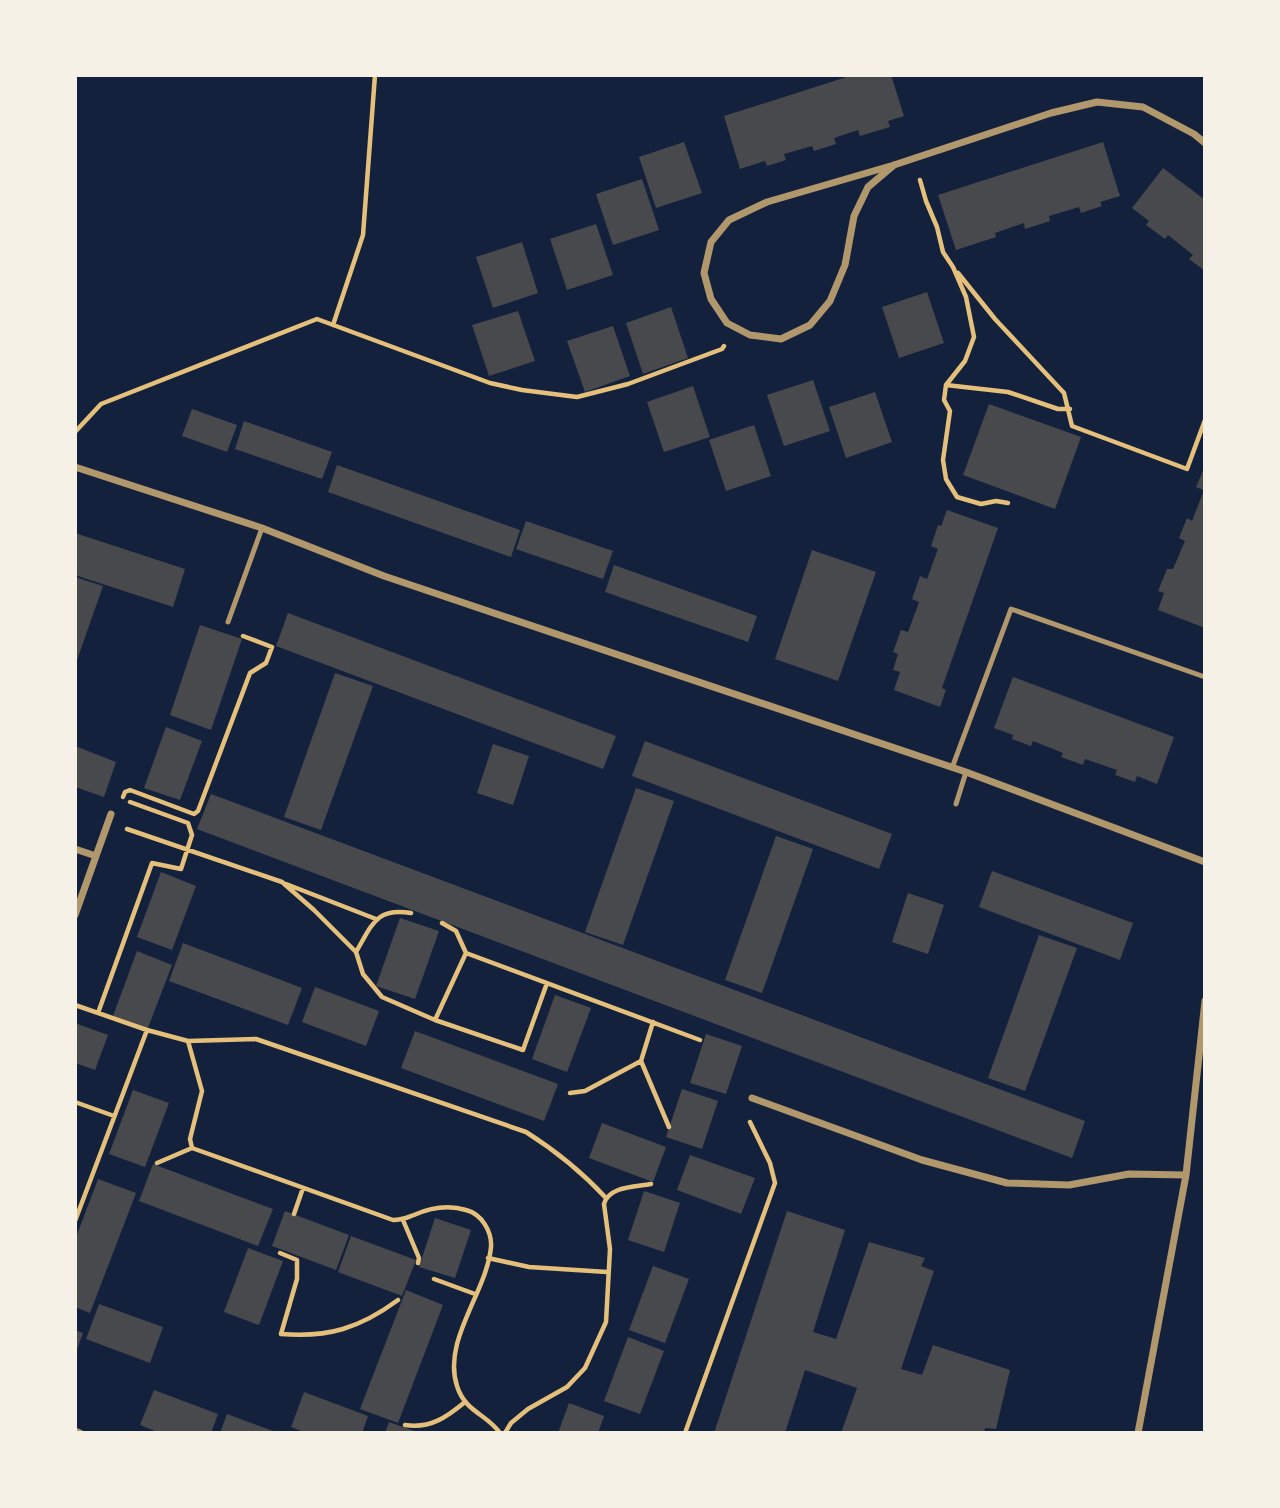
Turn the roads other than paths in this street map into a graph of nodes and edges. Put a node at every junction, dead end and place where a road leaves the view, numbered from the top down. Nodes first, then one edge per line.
1 (1205, 143) edge
2 (894, 165) junction
3 (75, 467) edge
4 (262, 528) junction
5 (228, 622) road end
6 (1205, 677) edge
7 (952, 768) junction
8 (966, 772) junction
9 (956, 804) dead end
10 (109, 819) road end
11 (75, 849) edge
12 (96, 856) junction
13 (1205, 862) edge
14 (75, 915) edge
15 (1205, 1001) edge
16 (751, 1098) road end
17 (1186, 1175) junction
18 (1139, 1433) edge

1 - 2 street
2 - 2 street
3 - 4 street
4 - 5 lane
4 - 7 street
6 - 7 lane
7 - 8 street
8 - 9 lane
8 - 13 street
10 - 12 street
11 - 12 street
12 - 14 street
15 - 17 street
16 - 17 street
17 - 18 street

